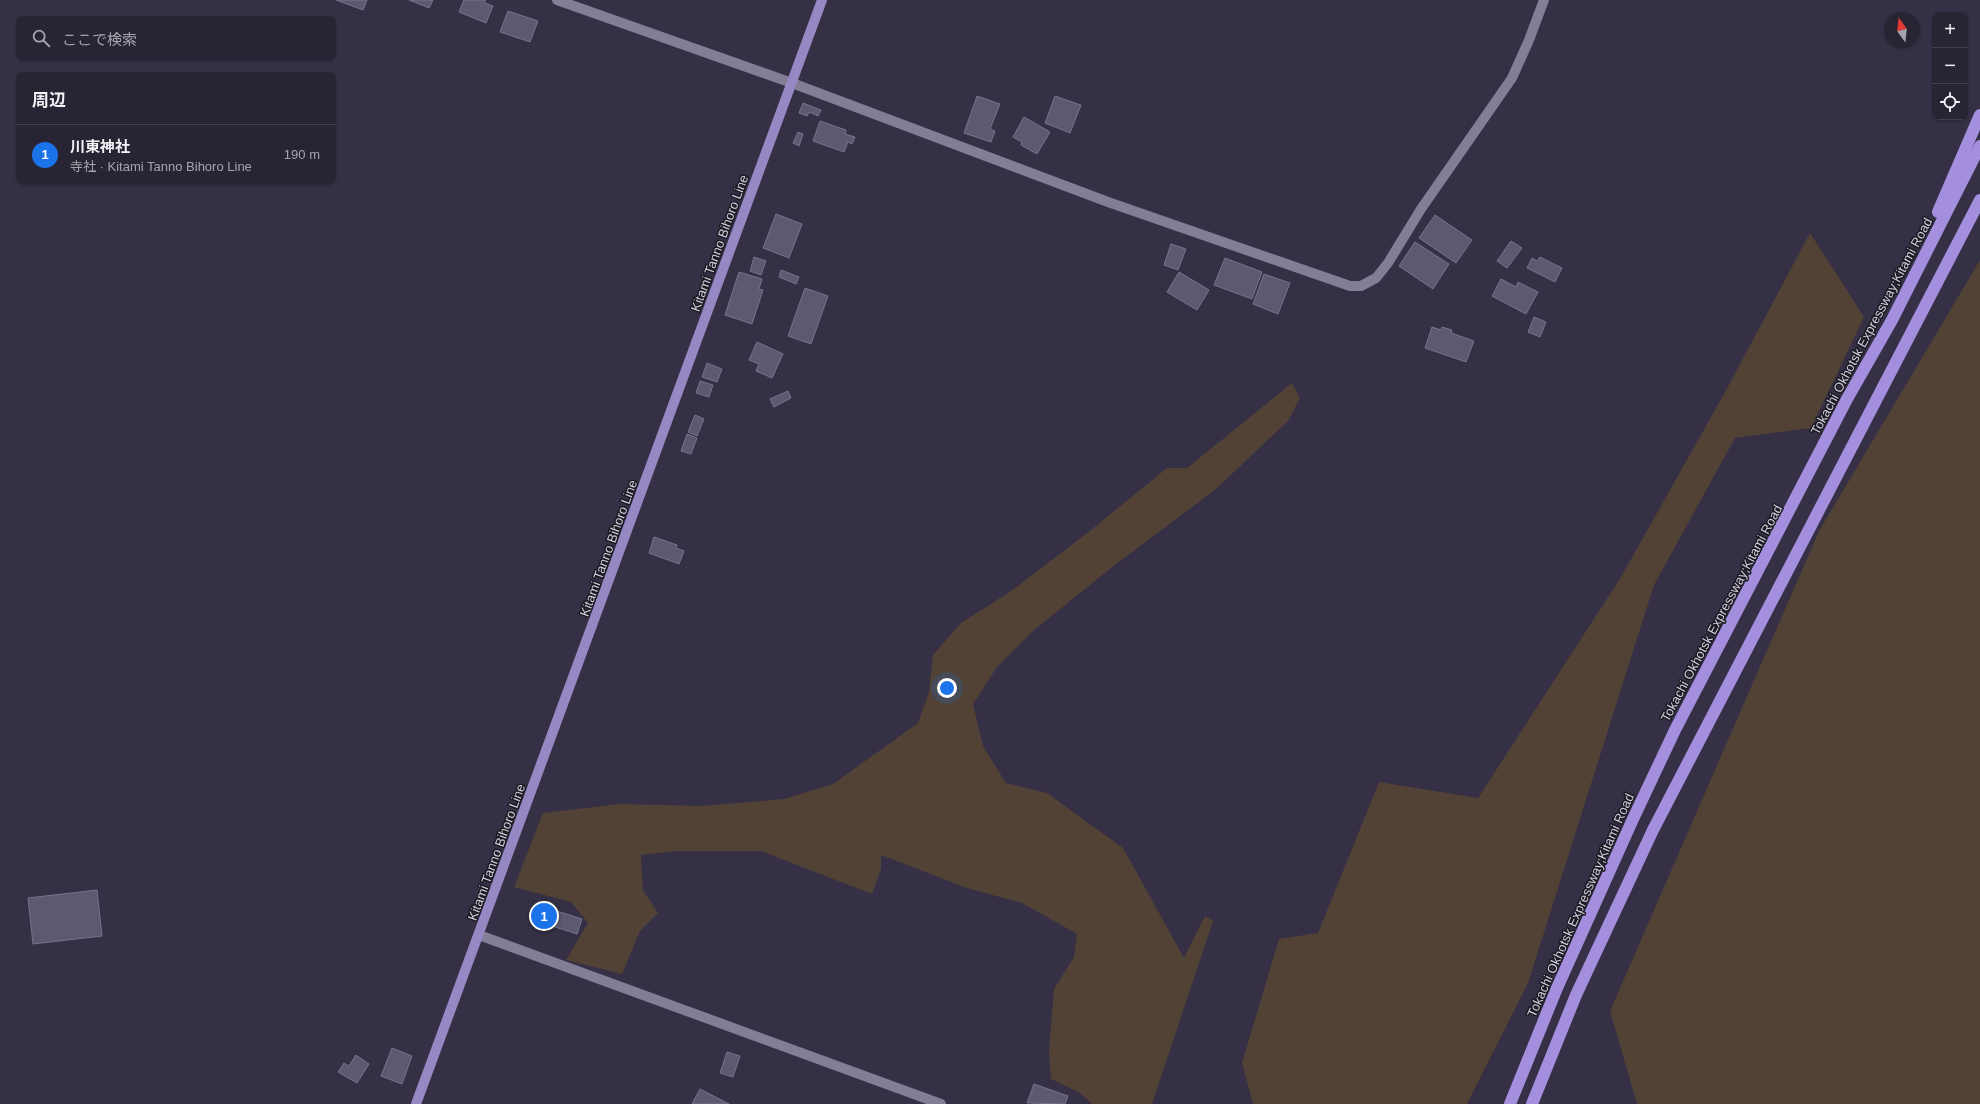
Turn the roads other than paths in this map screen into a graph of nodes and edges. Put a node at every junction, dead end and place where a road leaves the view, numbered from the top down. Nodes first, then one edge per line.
1 (557, 0) edge
2 (822, 0) edge
3 (1544, 0) edge
4 (792, 83) junction
5 (1980, 115) edge
6 (1980, 146) edge
7 (1980, 200) edge
8 (1892, 320) junction
9 (479, 935) junction
10 (416, 1104) edge
11 (941, 1104) edge
12 (1510, 1104) edge
13 (1532, 1104) edge

1 - 4 street
2 - 4 main road, Kitami Tanno Bihoro Line
3 - 4 street
4 - 9 main road, Kitami Tanno Bihoro Line
5 - 8 highway
6 - 8 highway, Tokachi Okhotsk Expressway;Kitami Road
7 - 13 highway
8 - 12 highway, Tokachi Okhotsk Expressway;Kitami Road
9 - 10 main road, Kitami Tanno Bihoro Line
9 - 11 street

